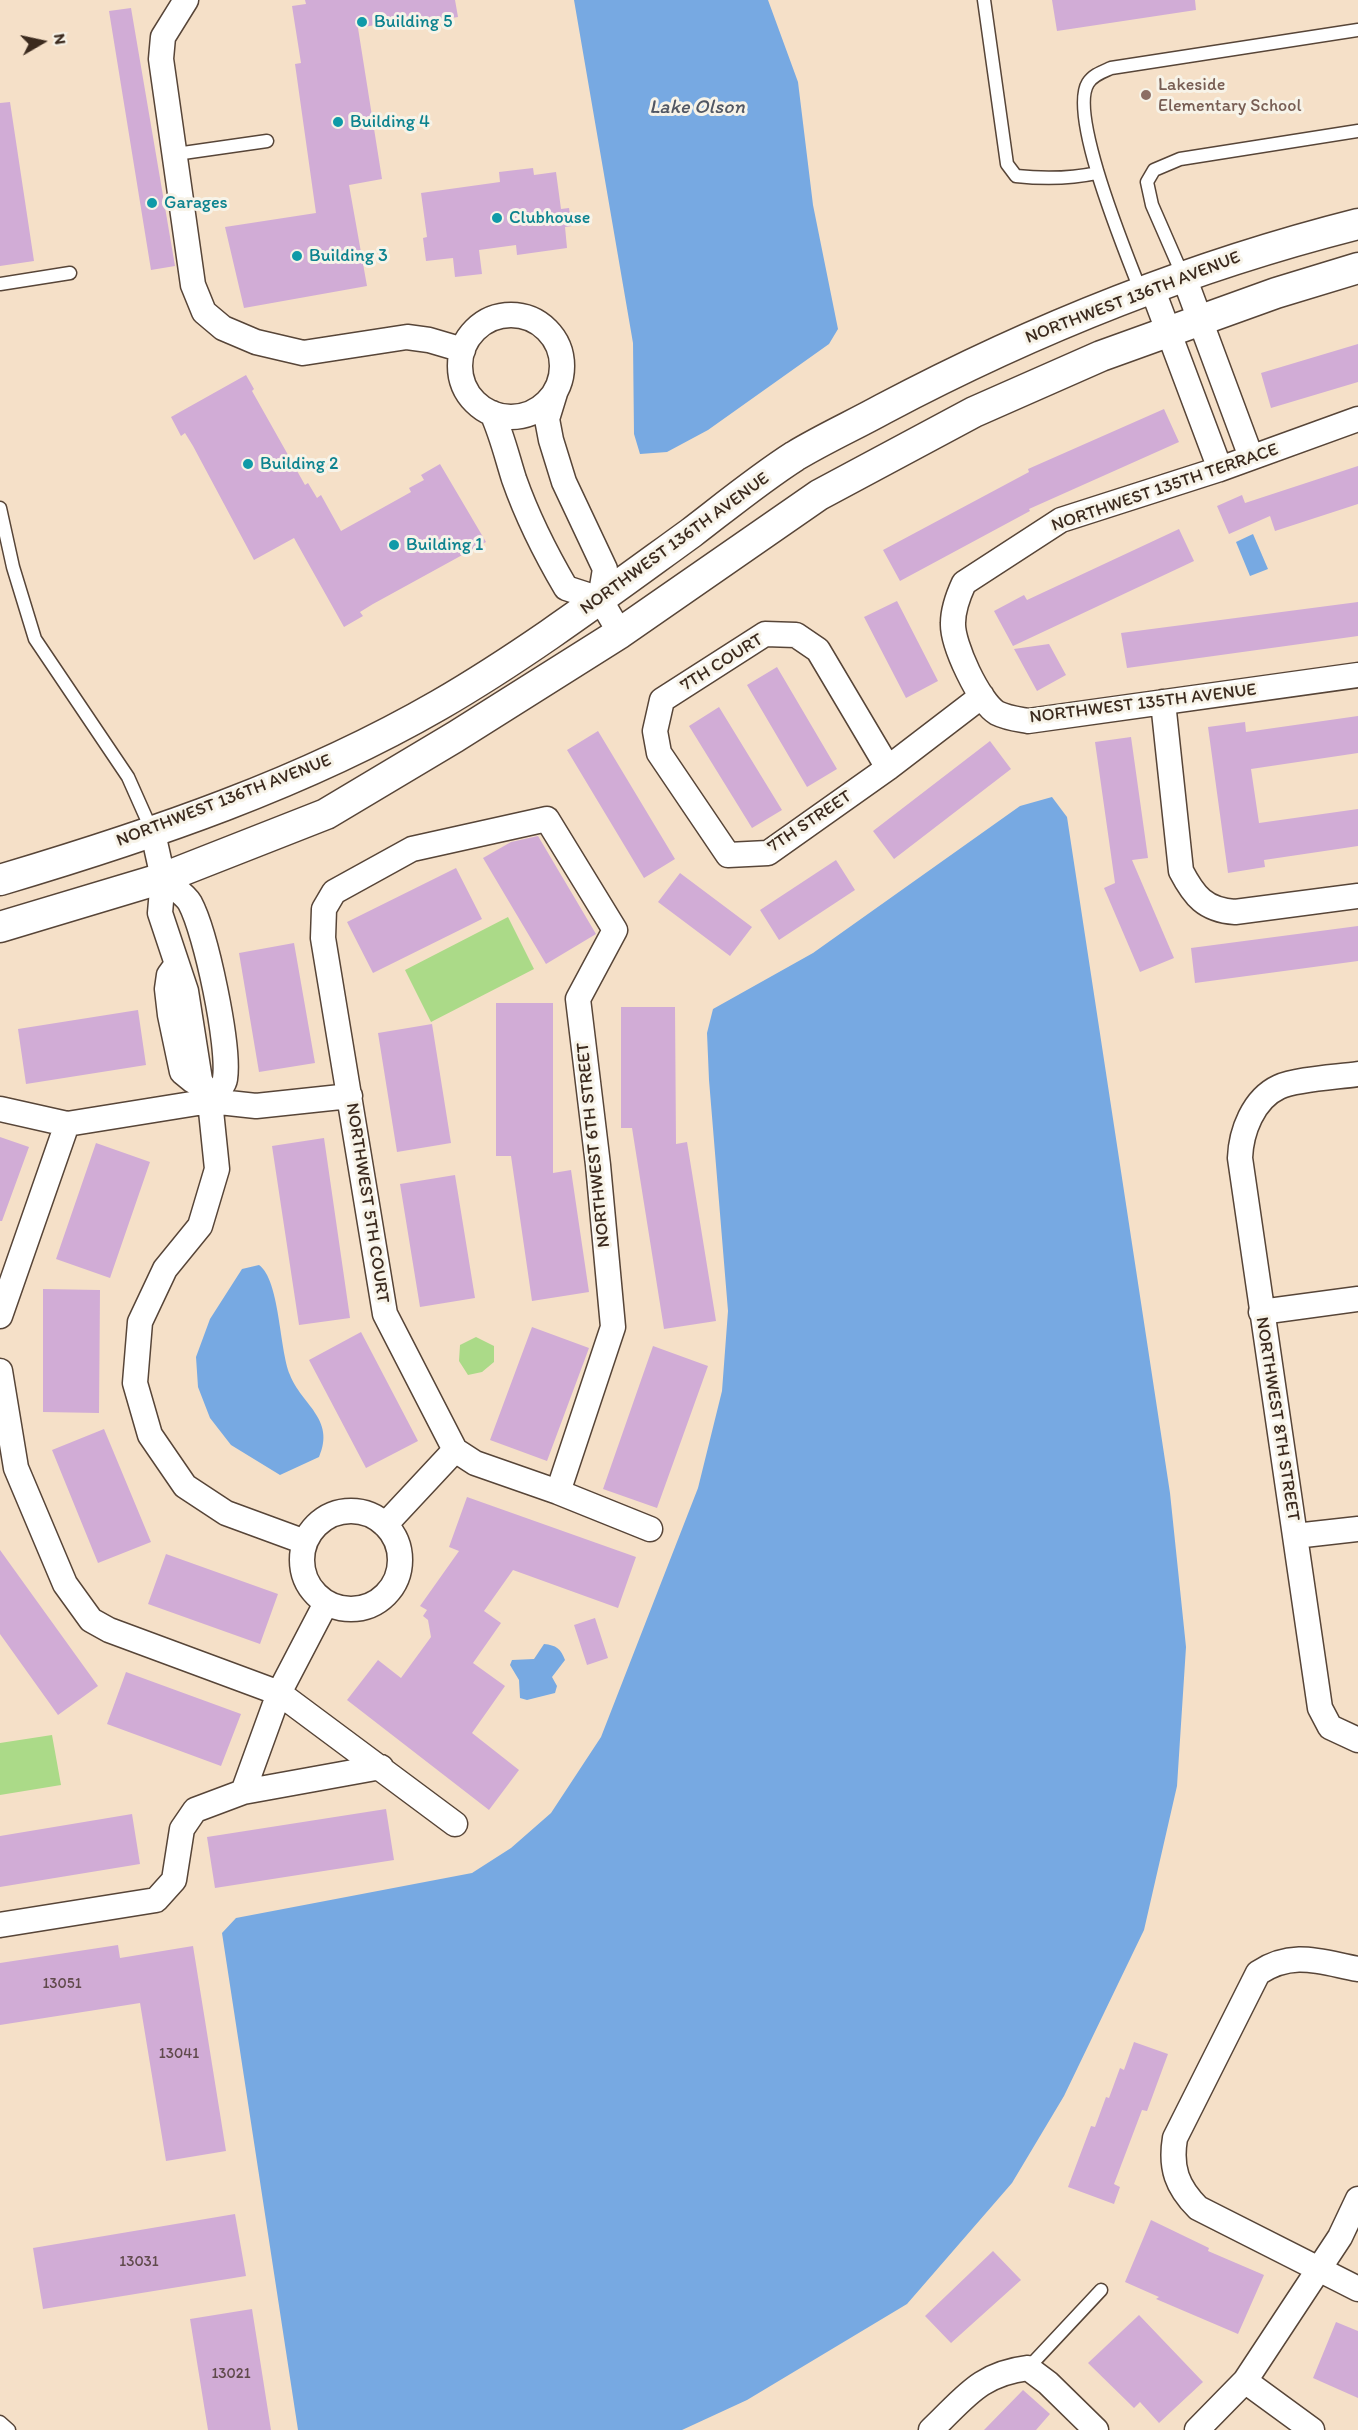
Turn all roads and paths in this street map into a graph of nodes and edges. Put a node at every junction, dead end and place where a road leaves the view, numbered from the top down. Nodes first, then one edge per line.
1 (186, 0) edge
2 (984, 0) edge
3 (1358, 30) edge
4 (1358, 131) edge
5 (267, 141) dead end
6 (176, 153) junction
7 (1097, 173) junction
8 (1358, 224) edge
9 (1358, 268) edge
10 (70, 273) dead end
11 (1184, 277) junction
12 (0, 284) edge
13 (1147, 290) junction
14 (1199, 320) junction
15 (1168, 331) junction
16 (463, 350) junction
17 (557, 388) junction
18 (492, 413) junction
19 (1358, 419) edge
20 (1251, 457) junction
21 (1220, 470) junction
22 (0, 508) edge
23 (600, 599) junction
24 (620, 633) junction
25 (1358, 675) edge
26 (982, 696) junction
27 (1163, 702) junction
28 (655, 731) joint
29 (888, 768) junction
30 (153, 833) junction
31 (163, 878) junction
32 (0, 880) edge
33 (1358, 896) edge
34 (324, 909) joint
35 (0, 927) edge
36 (177, 964) junction
37 (221, 1030) junction
38 (194, 1036) junction
39 (1358, 1074) edge
40 (205, 1091) junction
41 (350, 1096) junction
42 (0, 1109) edge
43 (67, 1124) junction
44 (1358, 1299) edge
45 (1261, 1312) junction
46 (0, 1316) edge
47 (0, 1371) edge
48 (455, 1450) junction
49 (558, 1492) junction
50 (385, 1525) junction
51 (650, 1528) dead end
52 (1358, 1529) edge
53 (1295, 1536) junction
54 (305, 1542) junction
55 (327, 1603) junction
56 (279, 1693) junction
57 (1358, 1740) edge
58 (381, 1767) junction
59 (243, 1792) junction
60 (455, 1824) dead end
61 (0, 1925) edge
62 (1358, 1969) edge
63 (1358, 2199) edge
64 (1319, 2271) junction
65 (1358, 2289) edge
66 (1101, 2290) dead end
67 (1028, 2368) junction
68 (1245, 2381) junction
69 (0, 2422) edge
70 (9, 2430) edge
71 (931, 2430) edge
72 (1096, 2430) edge
73 (1197, 2430) edge
74 (1312, 2430) edge

1 - 6 street
2 - 7 lane
3 - 7 lane
4 - 11 lane
5 - 6 lane
6 - 16 street
7 - 13 lane
8 - 11 street, NORTHWEST 136TH AVENUE
9 - 14 street
10 - 12 lane
11 - 13 street, NORTHWEST 136TH AVENUE
11 - 14 street
13 - 15 street
13 - 23 street, NORTHWEST 136TH AVENUE
14 - 15 street
14 - 20 street
15 - 21 street
15 - 24 street
16 - 17 street
16 - 18 street
17 - 18 street
17 - 23 street
18 - 23 street
19 - 20 street, NORTHWEST 135TH TERRACE
20 - 21 street, NORTHWEST 135TH TERRACE
21 - 26 street, NORTHWEST 135TH TERRACE
22 - 30 lane
23 - 24 street
23 - 30 street, NORTHWEST 136TH AVENUE
24 - 31 street
25 - 27 street, NORTHWEST 135TH AVENUE
26 - 27 street, NORTHWEST 135TH AVENUE
26 - 29 street
27 - 33 street
28 - 29 street, 7TH STREET
28 - 29 street, 7TH COURT
30 - 31 street
30 - 32 street, NORTHWEST 136TH AVENUE
31 - 35 street
31 - 36 street
31 - 37 street
34 - 41 street, NORTHWEST 5TH COURT
34 - 49 street, NORTHWEST 6TH STREET
36 - 38 street
36 - 40 street
37 - 38 street
37 - 40 street
38 - 40 street
39 - 45 street, NORTHWEST 8TH STREET
40 - 41 street
40 - 43 street
40 - 54 street
41 - 48 street, NORTHWEST 5TH COURT
42 - 43 street
43 - 46 street
44 - 45 street
45 - 53 street, NORTHWEST 8TH STREET
47 - 56 street
48 - 49 street
48 - 50 street
49 - 51 street
50 - 54 street
50 - 55 street
52 - 53 street
53 - 57 street, NORTHWEST 8TH STREET
54 - 55 street
55 - 56 street
56 - 58 street
56 - 59 street
58 - 59 street
58 - 60 street
59 - 61 street
62 - 64 street
63 - 64 street
64 - 65 street
64 - 68 street
66 - 67 lane
67 - 71 street
67 - 72 street
68 - 73 street
68 - 74 street
69 - 70 lane

